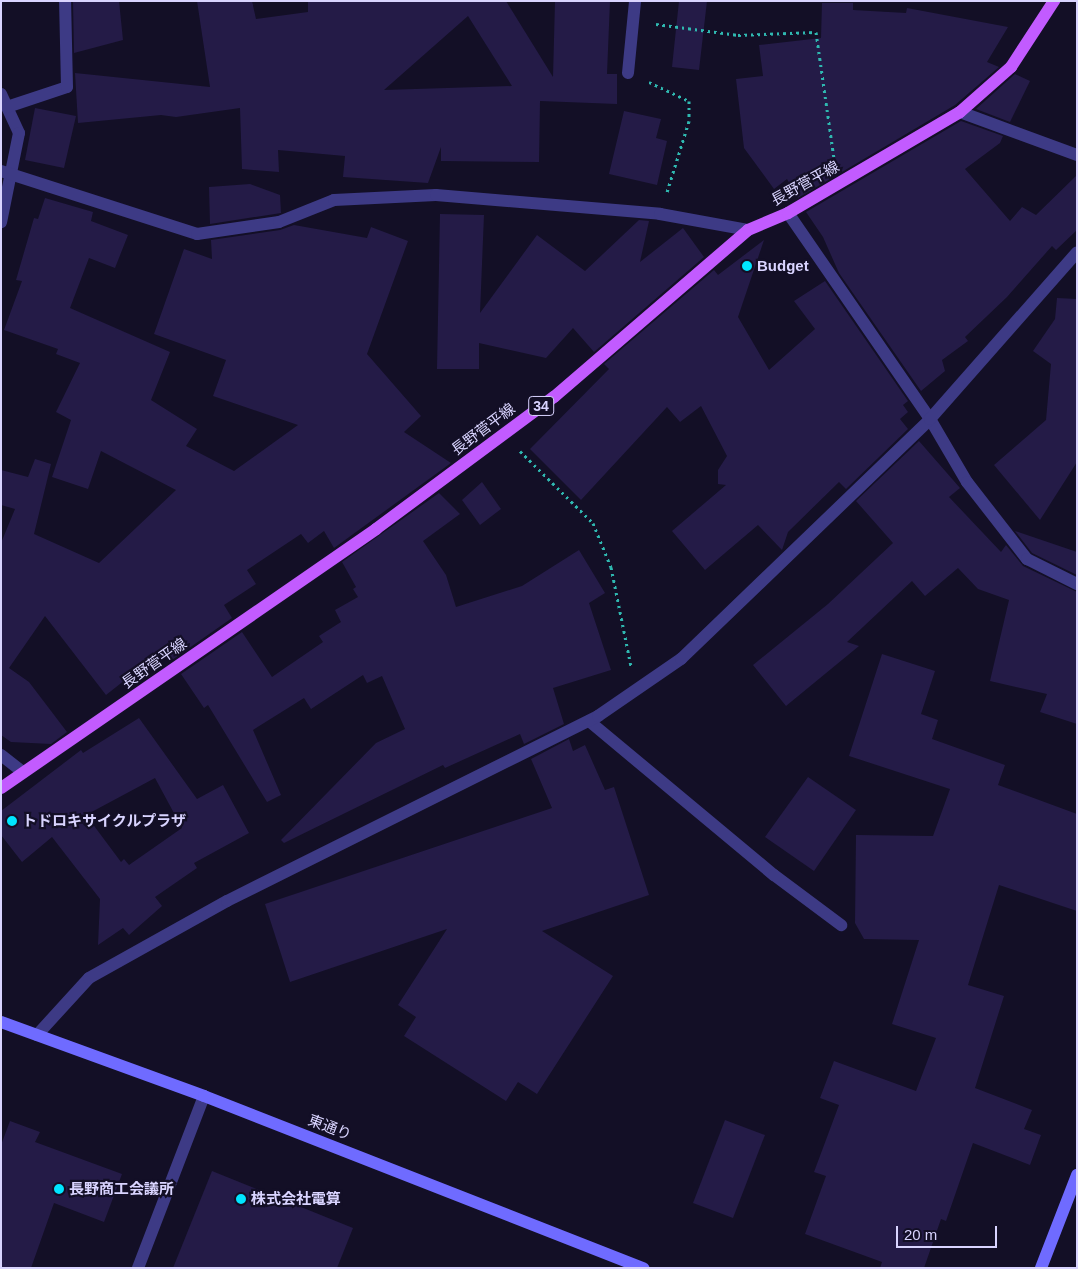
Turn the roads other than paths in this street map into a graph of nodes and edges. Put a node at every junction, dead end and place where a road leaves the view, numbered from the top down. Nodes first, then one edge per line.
1 (64, 1) edge
2 (635, 1) edge
3 (1054, 1) edge
4 (628, 73) road end
5 (1, 94) edge
6 (7, 107) junction
7 (960, 112) junction
8 (1077, 155) edge
9 (6, 173) edge
10 (788, 213) junction
11 (1, 222) edge
12 (748, 230) junction
13 (1077, 252) edge
14 (930, 419) junction
15 (1077, 584) edge
16 (589, 721) junction
17 (1, 755) edge
18 (23, 772) junction
19 (1, 788) edge
20 (841, 925) dead end
21 (1, 1022) edge
22 (37, 1035) junction
23 (204, 1096) junction
24 (1077, 1175) edge
25 (138, 1268) edge
26 (644, 1268) edge
27 (1041, 1268) edge

1 - 6 street
2 - 4 street
3 - 7 main road, 長野菅平線 / 34
5 - 6 street
6 - 9 street
7 - 8 street
7 - 10 main road, 長野菅平線 / 34
9 - 11 street
9 - 12 street
10 - 12 main road, 長野菅平線 / 34
10 - 14 street
12 - 18 main road, 長野菅平線 / 34
13 - 14 street
14 - 15 street
14 - 16 street
16 - 20 street
16 - 22 street
17 - 18 street
18 - 19 main road, 長野菅平線 / 34
21 - 22 street, 東通り
22 - 23 street, 東通り
23 - 25 street
23 - 26 street, 東通り
24 - 27 street

